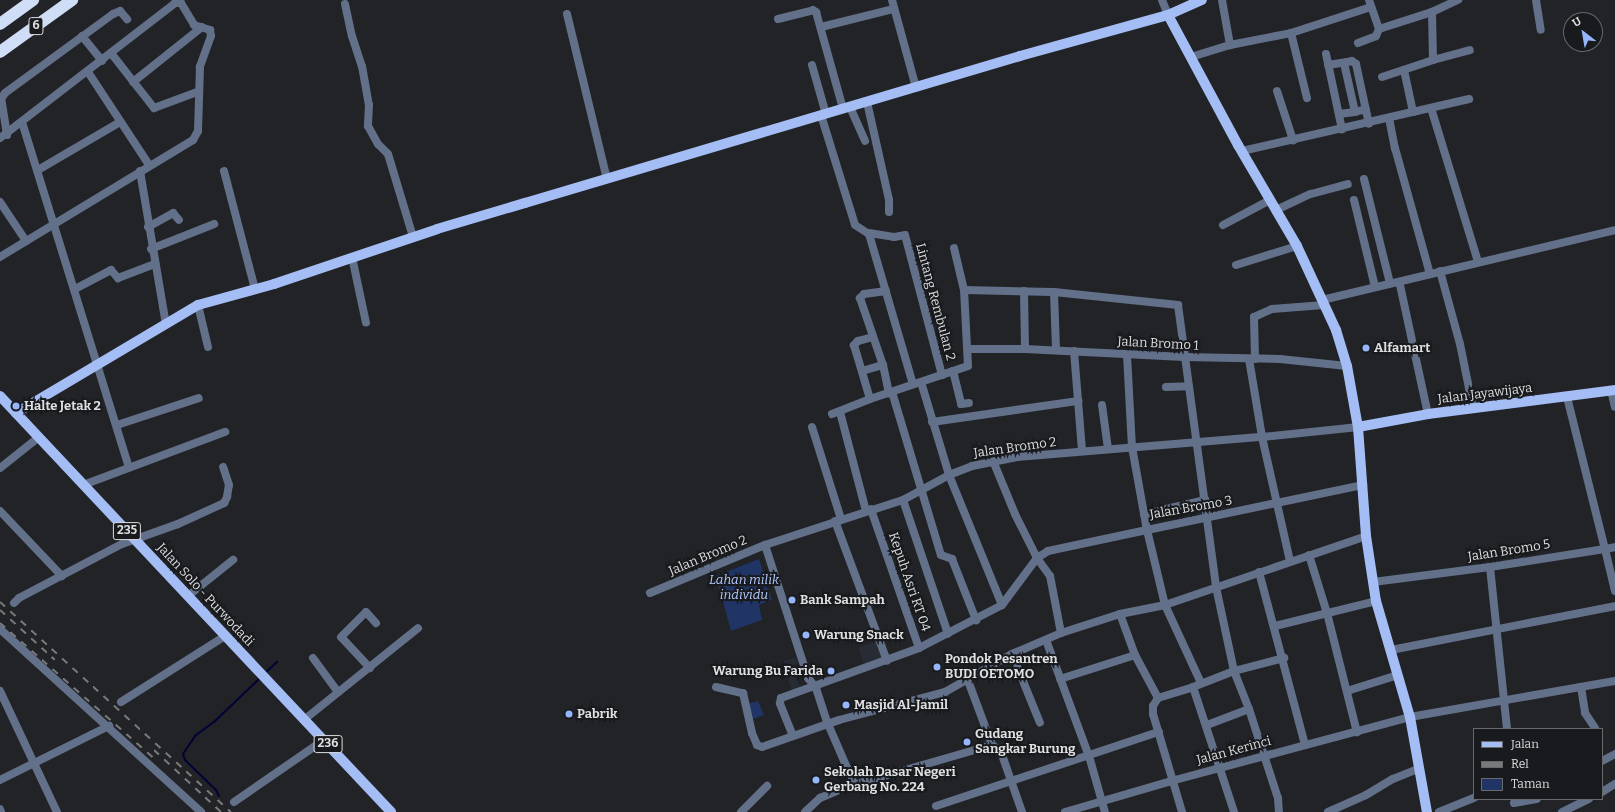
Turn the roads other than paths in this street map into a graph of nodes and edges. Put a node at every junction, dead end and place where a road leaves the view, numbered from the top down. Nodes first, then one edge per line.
1 (33, 0) edge
2 (72, 0) edge
3 (892, 0) edge
4 (1162, 0) edge
5 (1202, 0) edge
6 (1222, 0) edge
7 (1458, 0) edge
8 (1536, 0) edge
9 (1370, 3) edge
10 (345, 4) dead end
11 (894, 9) junction
12 (1432, 12) junction
13 (567, 14) dead end
14 (1168, 15) junction
15 (127, 19) dead end
16 (778, 20) dead end
17 (0, 24) edge
18 (202, 27) junction
19 (821, 27) junction
20 (1379, 29) junction
21 (1542, 30) dead end
22 (1291, 32) junction
23 (82, 36) junction
24 (1358, 43) dead end
25 (1230, 45) junction
26 (1470, 50) dead end
27 (0, 52) edge
28 (111, 53) junction
29 (1326, 54) dead end
30 (1191, 57) junction
31 (1433, 60) junction
32 (102, 61) junction
33 (1344, 63) junction
34 (812, 65) dead end
35 (1328, 65) junction
36 (1404, 70) junction
37 (88, 72) junction
38 (1382, 77) dead end
39 (133, 82) junction
40 (916, 88) junction
41 (1277, 91) dead end
42 (198, 92) junction
43 (1308, 98) dead end
44 (1469, 99) dead end
45 (867, 102) junction
46 (847, 108) junction
47 (1431, 108) junction
48 (1366, 109) junction
49 (1355, 112) junction
50 (1413, 112) junction
51 (1339, 114) junction
52 (824, 115) junction
53 (1389, 118) junction
54 (22, 122) junction
55 (120, 122) junction
56 (1369, 124) junction
57 (1342, 129) junction
58 (3, 137) edge
59 (1293, 140) junction
60 (865, 141) dead end
61 (1242, 151) junction
62 (149, 165) junction
63 (38, 170) junction
64 (140, 171) junction
65 (224, 171) dead end
66 (607, 179) junction
67 (1364, 179) dead end
68 (1348, 184) dead end
69 (1270, 200) junction
70 (1354, 200) dead end
71 (0, 202) edge
72 (1276, 210) junction
73 (888, 212) dead end
74 (179, 220) dead end
75 (54, 222) junction
76 (214, 224) dead end
77 (1223, 225) dead end
78 (148, 227) junction
79 (1615, 230) edge
80 (869, 232) junction
81 (413, 237) junction
82 (26, 241) junction
83 (1297, 246) junction
84 (954, 248) dead end
85 (151, 249) junction
86 (352, 257) junction
87 (0, 258) edge
88 (1478, 262) junction
89 (155, 264) junction
90 (1236, 265) dead end
91 (1440, 271) junction
92 (1430, 274) junction
93 (1390, 283) junction
94 (1400, 285) dead end
95 (1375, 287) junction
96 (75, 289) junction
97 (255, 289) junction
98 (964, 290) junction
99 (886, 291) junction
100 (1024, 291) junction
101 (1054, 292) junction
102 (1323, 302) junction
103 (198, 305) junction
104 (366, 323) dead end
105 (166, 324) junction
106 (873, 337) junction
107 (208, 347) dead end
108 (968, 349) junction
109 (1025, 349) junction
110 (1056, 350) junction
111 (1074, 351) junction
112 (1127, 355) junction
113 (1184, 357) junction
114 (1252, 359) junction
115 (883, 365) junction
116 (1347, 366) junction
117 (98, 367) junction
118 (862, 371) junction
119 (954, 371) junction
120 (942, 375) junction
121 (917, 383) junction
122 (1189, 386) junction
123 (1166, 387) dead end
124 (1613, 390) edge
125 (890, 392) junction
126 (0, 396) edge
127 (1567, 397) junction
128 (199, 398) dead end
129 (870, 399) junction
130 (1078, 401) junction
131 (969, 403) dead end
132 (1102, 405) dead end
133 (1615, 407) edge
134 (1473, 408) junction
135 (16, 413) junction
136 (1428, 414) junction
137 (932, 422) junction
138 (117, 425) junction
139 (812, 427) dead end
140 (1358, 427) junction
141 (225, 432) dead end
142 (39, 437) junction
143 (1262, 437) junction
144 (1197, 442) junction
145 (1132, 447) junction
146 (1108, 449) junction
147 (1082, 452) junction
148 (993, 461) junction
149 (129, 467) junction
150 (223, 467) dead end
151 (0, 468) edge
152 (949, 474) junction
153 (83, 485) junction
154 (1363, 485) junction
155 (920, 490) junction
156 (903, 500) junction
157 (1204, 500) junction
158 (1277, 504) junction
159 (869, 510) junction
160 (0, 511) edge
161 (1144, 514) junction
162 (1207, 519) junction
163 (838, 520) junction
164 (1147, 530) junction
165 (1366, 536) junction
166 (134, 538) junction
167 (765, 545) junction
168 (1615, 547) edge
169 (1605, 549) junction
170 (1309, 555) junction
171 (1037, 558) junction
172 (233, 560) dead end
173 (1290, 561) junction
174 (1490, 567) junction
175 (1259, 572) junction
176 (62, 576) junction
177 (1373, 582) junction
178 (1216, 587) junction
179 (1615, 591) edge
180 (650, 593) dead end
181 (188, 596) junction
182 (1376, 601) junction
183 (14, 603) dead end
184 (1002, 605) junction
185 (1165, 605) junction
186 (1615, 606) edge
187 (1327, 613) junction
188 (1120, 614) junction
189 (976, 620) junction
190 (376, 623) dead end
191 (1275, 626) junction
192 (418, 628) dead end
193 (1498, 628) junction
194 (0, 629) edge
195 (1061, 633) junction
196 (948, 634) junction
197 (226, 636) junction
198 (1046, 640) junction
199 (919, 648) junction
200 (1391, 650) junction
201 (1012, 654) junction
202 (1135, 655) junction
203 (313, 658) dead end
204 (1284, 658) junction
205 (887, 661) junction
206 (370, 668) junction
207 (1234, 671) junction
208 (1398, 675) junction
209 (266, 677) joint
210 (967, 678) junction
211 (1060, 679) junction
212 (1615, 681) edge
213 (1201, 684) junction
214 (814, 686) junction
215 (716, 687) dead end
216 (1193, 687) junction
217 (1580, 687) junction
218 (0, 691) edge
219 (1347, 691) junction
220 (338, 692) junction
221 (1158, 698) junction
222 (1504, 701) junction
223 (122, 702) dead end
224 (1249, 709) junction
225 (1410, 718) junction
226 (305, 719) junction
227 (1040, 723) dead end
228 (828, 724) junction
229 (1207, 725) junction
230 (109, 726) junction
231 (1507, 728) edge
232 (1595, 728) dead end
233 (1159, 732) junction
234 (1357, 732) junction
235 (793, 736) junction
236 (324, 740) junction
237 (992, 745) junction
238 (1305, 745) junction
239 (1615, 754) edge
240 (1263, 755) junction
241 (1089, 756) junction
242 (1603, 760) edge
243 (36, 764) junction
244 (1220, 768) junction
245 (1418, 769) junction
246 (0, 780) edge
247 (1011, 780) junction
248 (1175, 780) junction
249 (1615, 784) edge
250 (767, 786) dead end
251 (856, 786) junction
252 (1603, 791) edge
253 (1473, 798) edge
254 (1526, 800) edge
255 (1587, 800) edge
256 (1514, 801) edge
257 (234, 802) dead end
258 (1102, 802) junction
259 (936, 806) dead end
260 (0, 809) edge
261 (388, 811) edge
262 (1, 812) edge
263 (57, 812) edge
264 (202, 812) edge
265 (742, 812) edge
266 (804, 812) edge
267 (1022, 812) edge
268 (1065, 812) edge
269 (1105, 812) edge
270 (1182, 812) edge
271 (1234, 812) edge
272 (1279, 812) edge
273 (1328, 812) edge
274 (1427, 812) edge
275 (1439, 812) edge
276 (1516, 812) edge
277 (1562, 812) edge

1 - 17 highway, 6
2 - 27 highway, 6
3 - 11 street
4 - 14 street
5 - 14 main road
6 - 25 street
7 - 12 street
8 - 21 street
9 - 20 street
9 - 22 street
10 - 81 street
11 - 19 street
11 - 40 street
12 - 20 street
12 - 31 street
13 - 66 street
14 - 30 main road
14 - 40 main road
15 - 23 street
16 - 19 street
18 - 28 street
18 - 39 street
18 - 42 street
19 - 46 street
20 - 24 street
22 - 25 street
22 - 43 street
23 - 32 street
23 - 58 street
25 - 30 street
26 - 31 street
28 - 32 street
28 - 39 street
29 - 35 street
30 - 61 main road
31 - 36 street
32 - 37 street
33 - 35 street
33 - 48 street
33 - 49 street
34 - 52 street
35 - 51 street
36 - 38 street
36 - 50 street
37 - 54 street
37 - 55 street
39 - 42 street
40 - 45 main road
41 - 59 street
42 - 62 street
44 - 47 street
45 - 46 main road
45 - 73 street
46 - 52 main road
46 - 60 street
47 - 50 street
47 - 88 street
48 - 49 street
48 - 56 street
49 - 51 street
50 - 53 street
51 - 57 street
52 - 66 main road
52 - 80 street
53 - 56 street
53 - 92 street
54 - 58 street
54 - 63 street
55 - 62 street
55 - 63 street
56 - 57 street
57 - 59 street
59 - 61 street
61 - 69 main road
62 - 64 street
63 - 75 street
64 - 75 street
64 - 78 street
65 - 97 street
66 - 81 main road
67 - 93 street
68 - 72 street
69 - 72 main road
69 - 77 street
70 - 95 street
71 - 82 street
72 - 83 main road
74 - 78 street
75 - 82 street
75 - 96 street
76 - 85 street
78 - 85 street
79 - 88 street
80 - 99 street
80 - 120 street, Lintang Rembulan 2
81 - 86 main road
82 - 87 street
83 - 90 street
83 - 102 main road
84 - 98 street
85 - 89 street
86 - 97 main road
86 - 104 street
88 - 91 street
89 - 96 street
89 - 105 street
91 - 92 street
91 - 134 street
92 - 93 street
93 - 95 street
94 - 136 street
95 - 102 street
96 - 117 street
97 - 103 main road
98 - 100 street
98 - 108 street
99 - 106 street
99 - 121 street
100 - 101 street
100 - 109 street
101 - 110 street
101 - 113 street
102 - 114 street
102 - 116 main road
103 - 105 main road
103 - 107 street
105 - 117 main road
106 - 115 street
106 - 118 street
108 - 109 street, Jalan Bromo 1
108 - 119 street
109 - 110 street, Jalan Bromo 1
110 - 111 street, Jalan Bromo 1
111 - 112 street, Jalan Bromo 1
111 - 130 street
112 - 113 street, Jalan Bromo 1
112 - 145 street, Jalan Bromo 3
113 - 114 street, Jalan Bromo 1
113 - 122 street
114 - 116 street, Jalan Bromo 1
114 - 143 street
115 - 118 street
115 - 125 street
116 - 140 main road
117 - 135 main road
117 - 138 street
118 - 129 street
119 - 120 street
119 - 131 street
120 - 121 street
121 - 125 street
121 - 137 street
122 - 123 street
122 - 144 street
124 - 127 main road, Jalan Jayawijaya
124 - 133 street
125 - 129 street
125 - 155 street
126 - 135 main road, Jalan Solo - Purwodadi / 235
127 - 134 main road, Jalan Jayawijaya
127 - 169 street
128 - 138 street
129 - 159 street, Kepuh Asri RT 04
130 - 137 street
130 - 147 street
132 - 146 street
134 - 136 main road, Jalan Jayawijaya
135 - 142 main road, Jalan Solo - Purwodadi / 235
136 - 140 main road, Jalan Jayawijaya
137 - 152 street
138 - 149 street
139 - 163 street
140 - 143 street, Jalan Bromo 2
140 - 154 main road
141 - 149 street
142 - 151 street
142 - 153 main road, Jalan Solo - Purwodadi / 235
143 - 144 street, Jalan Bromo 2
143 - 158 street
144 - 145 street, Jalan Bromo 2
144 - 157 street
145 - 146 street, Jalan Bromo 2
145 - 161 street, Jalan Bromo 3
146 - 147 street, Jalan Bromo 2
147 - 148 street, Jalan Bromo 2
148 - 152 street, Jalan Bromo 2
148 - 171 street
149 - 153 street
150 - 166 street
152 - 155 street, Jalan Bromo 2
152 - 184 street
153 - 166 main road, Jalan Solo - Purwodadi / 235
154 - 158 street, Jalan Bromo 3
154 - 165 main road
155 - 156 street, Jalan Bromo 2
155 - 189 street
156 - 159 street, Jalan Bromo 2
156 - 196 street
157 - 161 street
157 - 162 street
158 - 162 street, Jalan Bromo 3
158 - 173 street
159 - 163 street, Jalan Bromo 2
159 - 199 street, Kepuh Asri RT 04
160 - 176 street
161 - 164 street, Jalan Bromo 3
162 - 164 street, Jalan Bromo 3
162 - 178 street
163 - 167 street, Jalan Bromo 2
163 - 205 street
164 - 171 street
164 - 185 street
165 - 170 street
165 - 177 main road
166 - 176 street
166 - 181 main road, Jalan Solo - Purwodadi / 235
167 - 180 street, Jalan Bromo 2
167 - 214 street
168 - 169 street, Jalan Bromo 5
169 - 174 street, Jalan Bromo 5
169 - 179 street
170 - 173 street
170 - 187 street
171 - 184 street
171 - 195 street
172 - 181 street
173 - 175 street
174 - 177 street, Jalan Bromo 5
174 - 193 street
175 - 178 street
175 - 191 street
176 - 183 street
177 - 182 main road
178 - 185 street
178 - 207 street
181 - 197 main road, Jalan Solo - Purwodadi / 235
182 - 187 street
182 - 200 main road
184 - 189 street
185 - 188 street
185 - 213 street
186 - 193 street
187 - 191 street
187 - 219 street
188 - 195 street
188 - 202 street
189 - 196 street
190 - 206 street
191 - 204 street
192 - 206 street
193 - 200 street
193 - 222 street
194 - 230 street
195 - 198 street
196 - 199 street
197 - 209 main road, Jalan Solo - Purwodadi / 235
197 - 223 street
198 - 201 street
198 - 211 street
199 - 205 street, Kepuh Asri RT 04
200 - 208 main road
201 - 210 street
201 - 227 street
202 - 211 street
202 - 221 street
203 - 220 street
204 - 207 street
204 - 238 street
205 - 214 street, Kepuh Asri RT 04
206 - 220 street
207 - 213 street
207 - 224 street
208 - 219 street
208 - 225 main road
209 - 226 main road, Jalan Solo - Purwodadi / 236
210 - 228 street
210 - 237 street
211 - 241 street
212 - 217 street, Jalan Kerinci
213 - 216 street
214 - 228 street
214 - 235 street, Kepuh Asri RT 04
215 - 235 street
216 - 221 street
216 - 229 street
217 - 222 street, Jalan Kerinci
217 - 232 street
218 - 243 street
219 - 234 street
220 - 226 street
221 - 233 street
222 - 225 street, Jalan Kerinci
222 - 231 street
224 - 229 street
224 - 240 street
225 - 234 street, Jalan Kerinci
225 - 245 main road
226 - 236 main road, Jalan Solo - Purwodadi / 236
228 - 235 street
228 - 251 street
229 - 244 street
230 - 243 street
230 - 264 street
233 - 241 street
233 - 248 street
234 - 238 street, Jalan Kerinci
236 - 257 street
236 - 261 main road, Jalan Solo - Purwodadi / 236
237 - 247 street
237 - 251 street
238 - 240 street, Jalan Kerinci
239 - 242 street
240 - 244 street, Jalan Kerinci
240 - 272 street
241 - 247 street
241 - 258 street
243 - 246 street
243 - 263 street
244 - 248 street, Jalan Kerinci
244 - 271 street
245 - 273 street
245 - 274 main road
247 - 259 street
247 - 267 street
248 - 258 street, Jalan Kerinci
248 - 270 street
249 - 252 street
250 - 265 street
251 - 266 street
253 - 275 street
254 - 256 street
255 - 277 street
256 - 276 street
258 - 268 street, Jalan Kerinci
258 - 269 street
260 - 262 street

